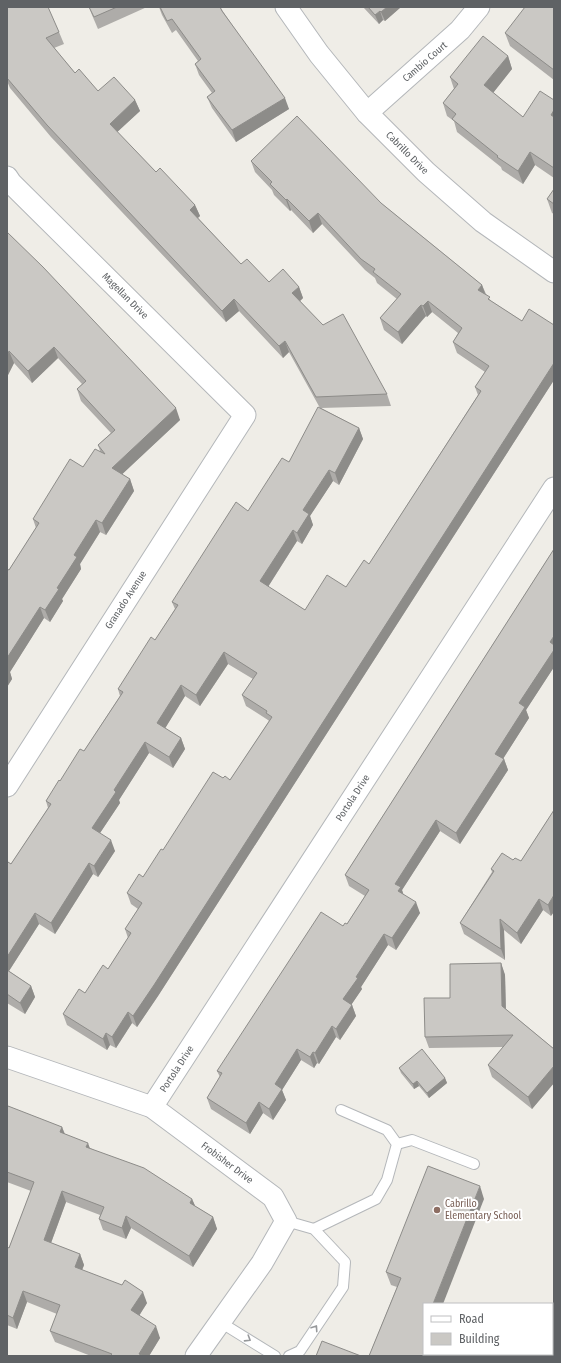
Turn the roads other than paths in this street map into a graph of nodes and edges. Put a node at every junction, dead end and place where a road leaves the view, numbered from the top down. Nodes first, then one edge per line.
1 (286, 7) edge
2 (479, 7) edge
3 (367, 113) junction
4 (8, 182) edge
5 (554, 272) edge
6 (245, 415) joint
7 (554, 488) edge
8 (7, 786) edge
9 (7, 1057) edge
10 (152, 1107) junction
11 (341, 1110) dead end
12 (398, 1144) junction
13 (474, 1164) dead end
14 (286, 1221) junction
15 (314, 1230) junction
16 (220, 1322) junction
17 (196, 1356) edge
18 (275, 1356) edge
19 (290, 1356) edge

1 - 3 street, Cabrillo Drive
2 - 3 street, Cambio Court
3 - 5 street, Cabrillo Drive
4 - 6 street, Magellan Drive
6 - 8 street, Granado Avenue
7 - 10 street, Portola Drive
9 - 10 street, Frobisher Drive
10 - 14 street, Frobisher Drive
11 - 12 lane
12 - 13 lane
12 - 15 lane
14 - 15 lane
14 - 16 street
19 -> 15 lane
16 - 17 street
16 -> 18 lane

